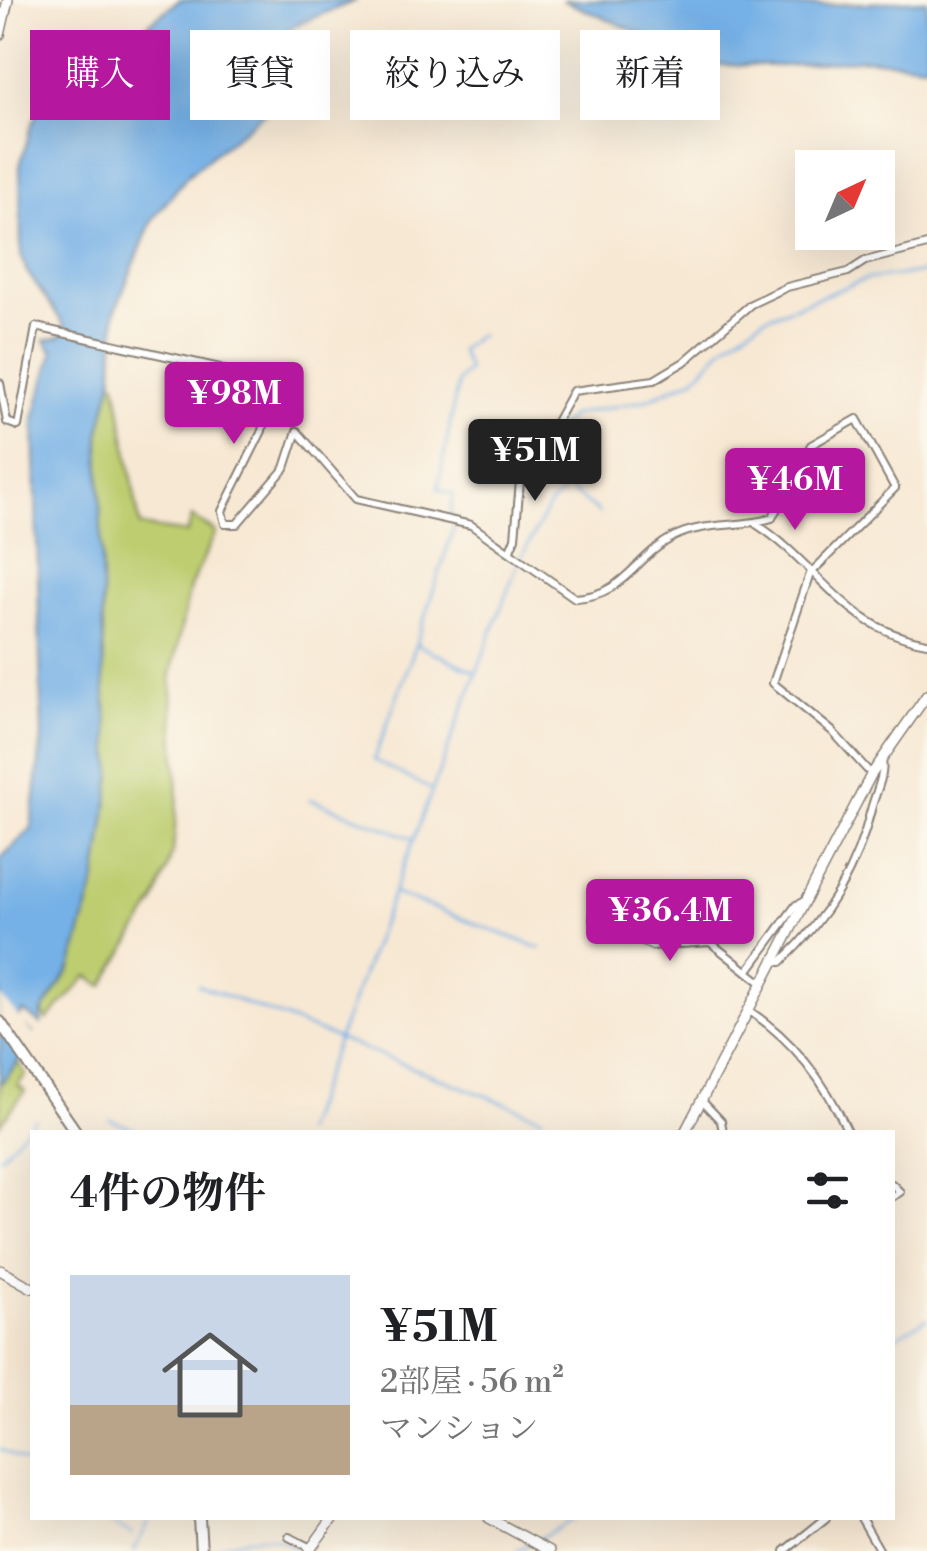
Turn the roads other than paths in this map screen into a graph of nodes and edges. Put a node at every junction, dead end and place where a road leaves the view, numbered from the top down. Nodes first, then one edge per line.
1 (8, 0) edge
2 (0, 35) edge
3 (927, 245) edge
4 (0, 384) edge
5 (755, 523) junction
6 (510, 550) junction
7 (810, 574) junction
8 (927, 643) edge
9 (927, 695) edge
10 (880, 760) junction
11 (872, 775) junction
12 (806, 900) junction
13 (593, 919) dead end
14 (774, 961) junction
15 (749, 969) junction
16 (762, 984) junction
17 (748, 1010) junction
18 (0, 1022) edge
19 (702, 1101) junction
20 (75, 1130) edge
21 (687, 1130) edge
22 (723, 1130) edge
23 (847, 1130) edge
24 (0, 1270) edge
25 (30, 1287) edge
26 (199, 1520) edge
27 (332, 1520) edge
28 (494, 1520) edge
29 (824, 1520) edge
30 (862, 1520) edge
31 (289, 1537) dead end
32 (310, 1549) edge
33 (201, 1551) edge
34 (550, 1551) edge
35 (785, 1551) edge
36 (880, 1551) edge

1 - 2 main road
3 - 6 street
4 - 6 street
5 - 6 street
5 - 7 street
5 - 7 street
7 - 8 street
7 - 11 street
9 - 10 main road
10 - 11 main road
10 - 14 street
11 - 12 main road
12 - 14 main road
12 - 15 street
13 - 15 street
14 - 16 main road
15 - 16 street
16 - 17 main road
17 - 19 main road
17 - 23 street
18 - 20 highway
19 - 21 main road
19 - 22 street
24 - 25 main road
26 - 33 highway
27 - 32 main road
28 - 34 main road
29 - 35 street
30 - 36 street
31 - 32 street

